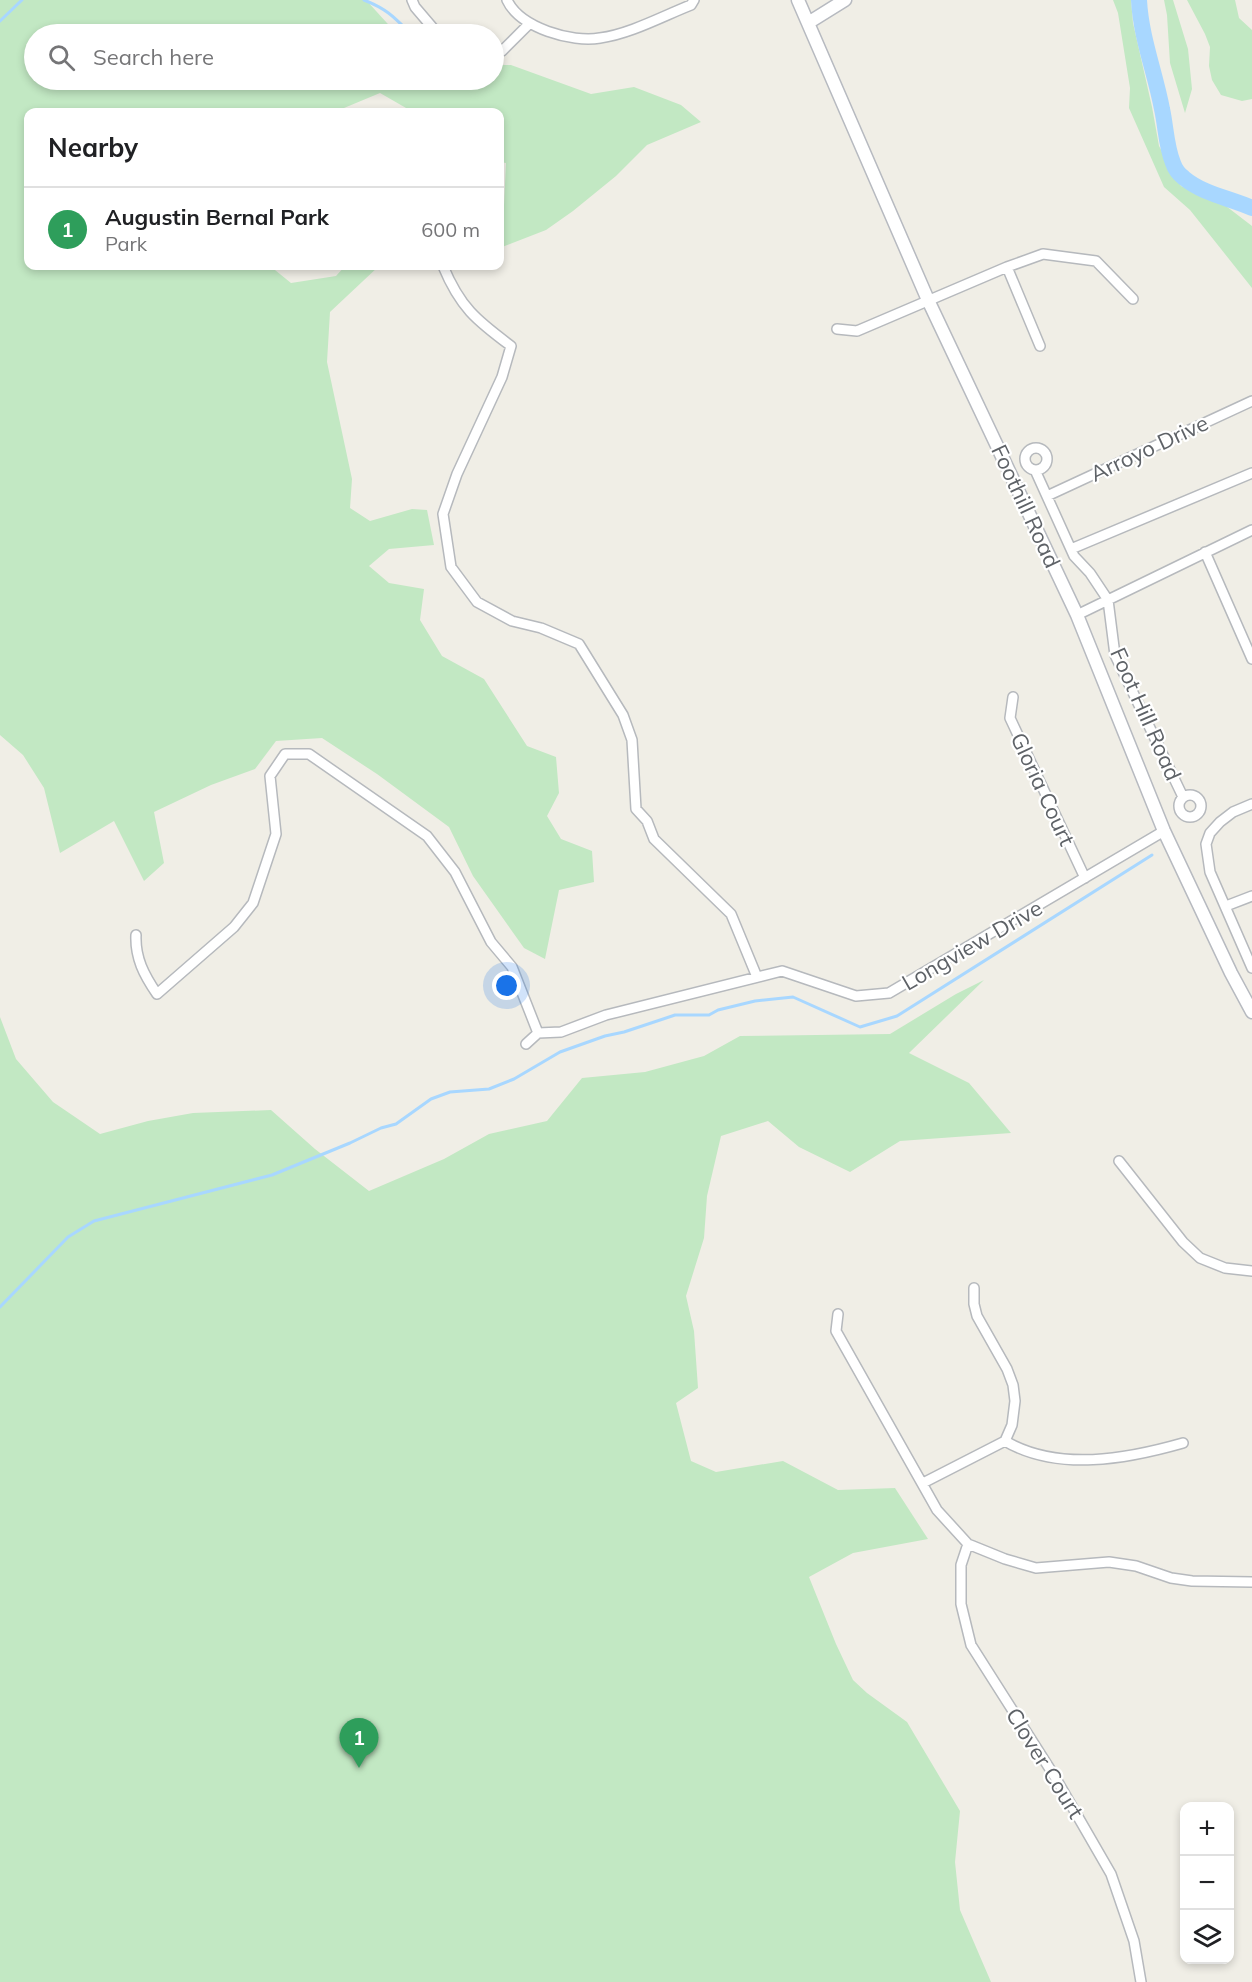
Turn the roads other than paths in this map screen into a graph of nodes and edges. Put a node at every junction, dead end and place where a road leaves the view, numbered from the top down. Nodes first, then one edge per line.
1 (412, 0) edge
2 (507, 0) edge
3 (694, 0) edge
4 (798, 0) edge
5 (845, 0) edge
6 (808, 23) junction
7 (429, 24) edge
8 (529, 24) junction
9 (504, 49) edge
10 (1007, 267) junction
11 (445, 270) edge
12 (1133, 299) dead end
13 (928, 300) junction
14 (837, 329) dead end
15 (1040, 346) dead end
16 (1252, 401) edge
17 (1035, 470) dead end
18 (1252, 473) edge
19 (1047, 496) junction
20 (1252, 530) edge
21 (1071, 549) junction
22 (1205, 552) junction
23 (1108, 600) junction
24 (1077, 615) junction
25 (1252, 659) edge
26 (1013, 698) dead end
27 (1184, 797) dead end
28 (1252, 804) edge
29 (1164, 831) junction
30 (1085, 878) junction
31 (1252, 896) edge
32 (1226, 906) junction
33 (136, 935) dead end
34 (1252, 968) edge
35 (757, 976) junction
36 (1252, 1012) edge
37 (538, 1033) junction
38 (526, 1044) dead end
39 (1119, 1161) dead end
40 (1252, 1271) edge
41 (974, 1288) dead end
42 (838, 1314) dead end
43 (1005, 1441) junction
44 (1183, 1443) dead end
45 (923, 1483) junction
46 (968, 1544) junction
47 (1252, 1582) edge
48 (1141, 1982) edge

1 - 7 street
2 - 8 street
3 - 8 street
4 - 6 main road, Foothill Road
5 - 6 main road
6 - 13 main road, Foothill Road
8 - 9 street
10 - 12 street
10 - 13 street
10 - 15 street
11 - 35 street
13 - 14 street
13 - 24 main road, Foothill Road
16 - 19 street, Arroyo Drive
17 - 19 street, Foot Hill Road
18 - 21 street
19 - 21 street, Foot Hill Road
20 - 22 street
21 - 23 street, Foot Hill Road
22 - 23 street
22 - 25 street
23 - 24 street
23 - 27 street, Foot Hill Road
24 - 29 main road, Foothill Road
26 - 30 street, Gloria Court
28 - 32 street
29 - 30 street, Longview Drive
29 - 36 main road, Foothill Road
30 - 35 street, Longview Drive
31 - 32 street
32 - 34 street
33 - 37 street
35 - 37 street, Longview Drive
37 - 38 street
39 - 40 street
41 - 43 street
42 - 45 street
43 - 44 street
43 - 45 street
45 - 46 street
46 - 47 street
46 - 48 street, Clover Court

